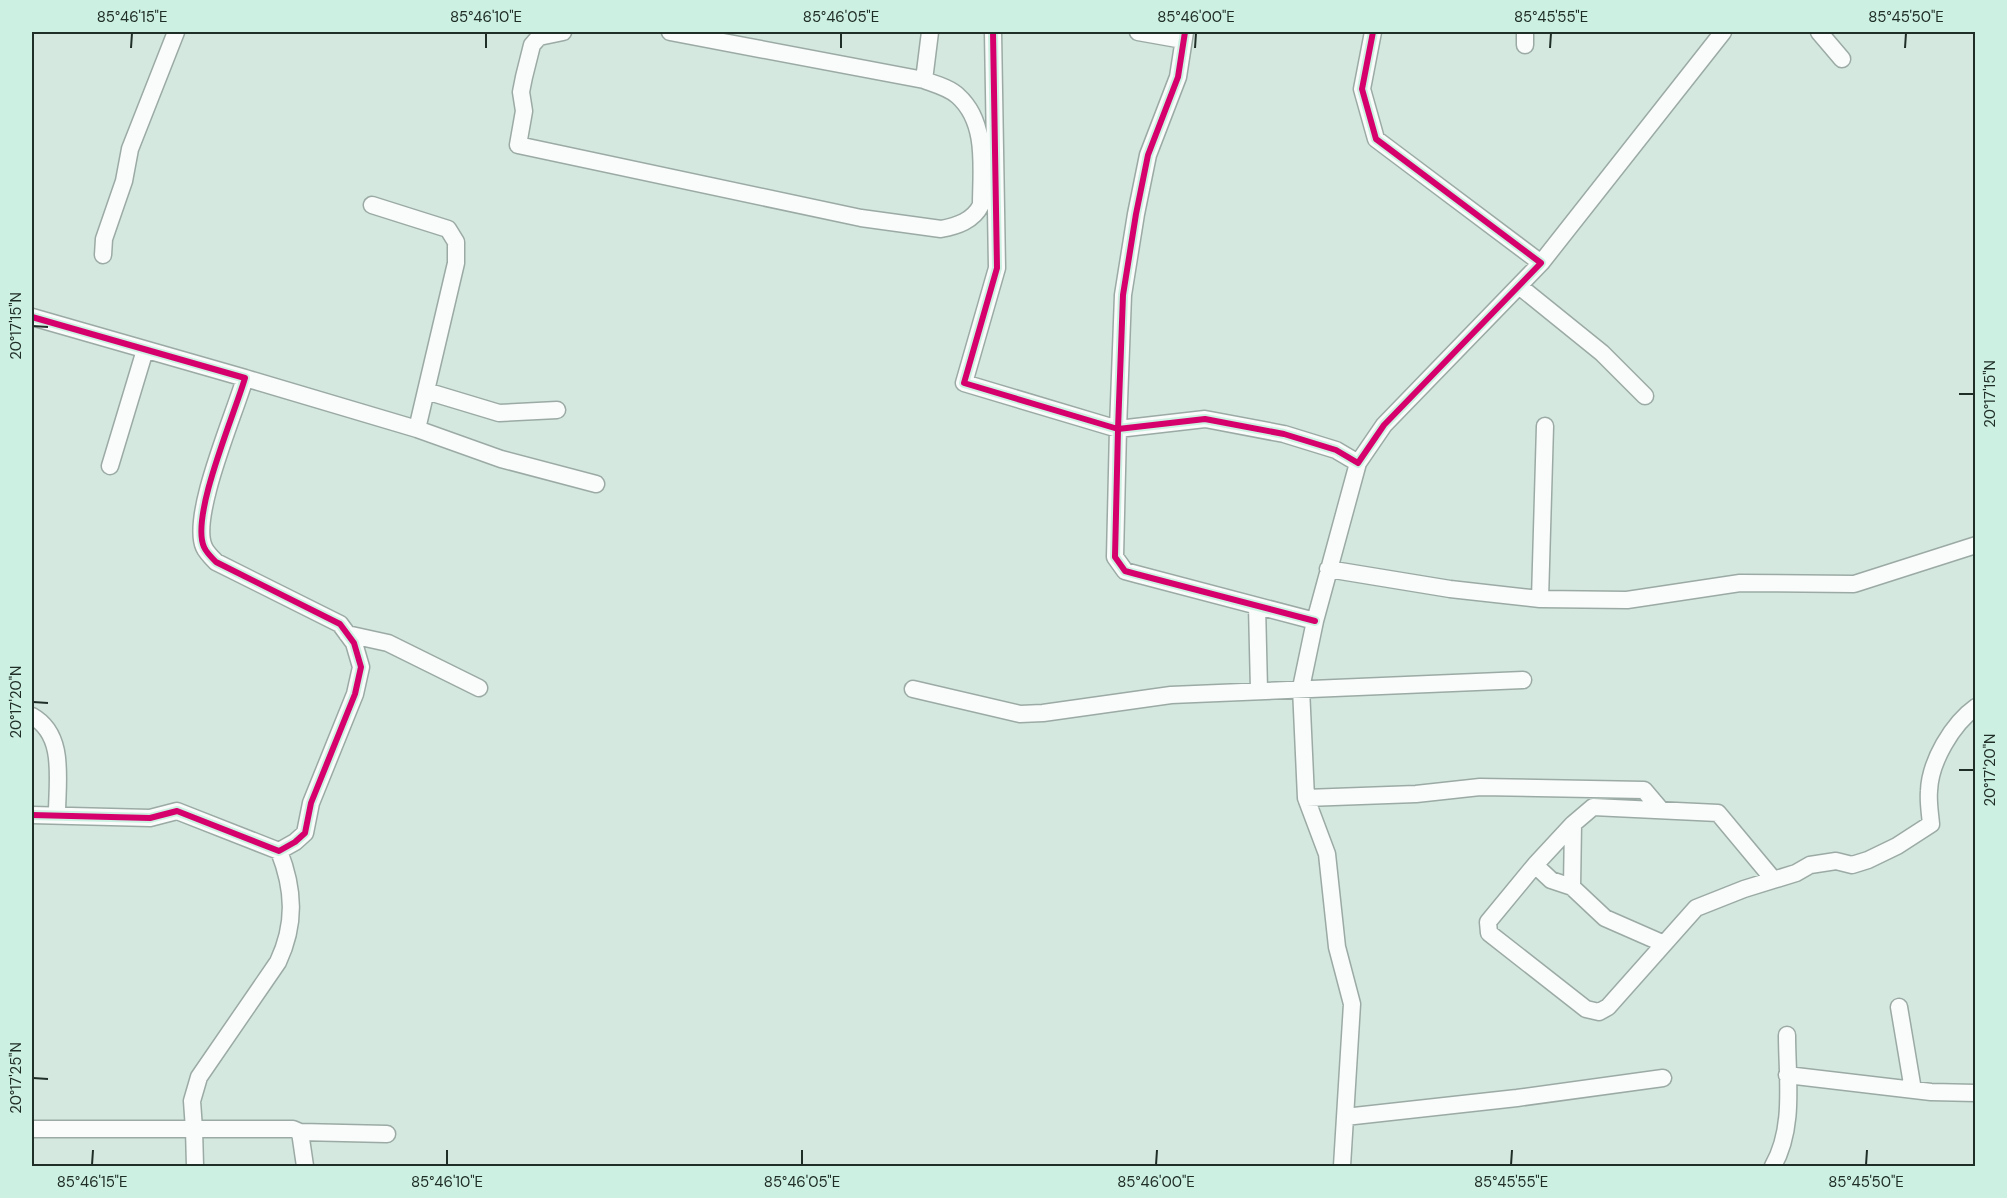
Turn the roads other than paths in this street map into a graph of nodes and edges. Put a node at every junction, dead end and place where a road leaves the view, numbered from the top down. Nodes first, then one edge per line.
1 (176, 32) edge
2 (563, 32) edge
3 (670, 32) edge
4 (930, 32) edge
5 (993, 32) edge
6 (1138, 32) edge
7 (1373, 32) edge
8 (1723, 32) edge
9 (1819, 32) edge
10 (1184, 36) edge
11 (1842, 59) dead end
12 (924, 80) junction
13 (372, 206) dead end
14 (103, 255) dead end
15 (1541, 263) junction
16 (1519, 286) junction
17 (32, 317) edge
18 (145, 350) junction
19 (244, 378) junction
20 (426, 391) junction
21 (1644, 396) dead end
22 (557, 410) dead end
23 (1545, 426) dead end
24 (417, 429) junction
25 (1118, 429) junction
26 (1358, 463) junction
27 (110, 466) dead end
28 (596, 484) dead end
29 (1976, 545) edge
30 (1328, 569) junction
31 (1540, 599) junction
32 (1257, 606) junction
33 (1315, 621) junction
34 (347, 634) junction
35 (1523, 680) dead end
36 (479, 688) dead end
37 (1301, 688) junction
38 (913, 689) dead end
39 (1259, 690) junction
40 (1976, 707) edge
41 (32, 716) edge
42 (1306, 798) junction
43 (1662, 810) junction
44 (57, 814) junction
45 (32, 815) edge
46 (1573, 824) junction
47 (279, 851) junction
48 (1535, 865) junction
49 (1773, 879) junction
50 (1572, 886) junction
51 (1662, 943) junction
52 (1899, 1007) dead end
53 (1787, 1035) dead end
54 (1787, 1076) junction
55 (1663, 1078) dead end
56 (1913, 1090) junction
57 (1976, 1093) edge
58 (1345, 1117) junction
59 (32, 1129) edge
60 (194, 1129) junction
61 (300, 1132) junction
62 (387, 1134) dead end
63 (195, 1167) edge
64 (305, 1167) edge
65 (1342, 1167) edge
66 (1773, 1167) edge

1 - 14 street
2 - 12 street
3 - 12 street
4 - 12 street
5 - 25 street
6 - 10 street
7 - 15 street
8 - 15 street
9 - 11 street
10 - 25 street
13 - 20 street
15 - 16 street
16 - 21 street
16 - 26 street
17 - 18 street
18 - 19 street
18 - 27 street
19 - 24 street
19 - 34 street
20 - 22 street
20 - 24 street
23 - 31 street
24 - 28 street
25 - 26 street
25 - 32 street
26 - 30 street
29 - 31 street
30 - 31 street
30 - 33 street
32 - 33 street
32 - 39 street
33 - 37 street
34 - 36 street
34 - 47 street
35 - 37 street
37 - 39 street
37 - 42 street
38 - 39 street
40 - 49 street
41 - 44 street
42 - 43 street
42 - 58 street
43 - 46 street
43 - 49 street
44 - 45 street
44 - 47 street
46 - 48 street
46 - 50 street
47 - 60 street
48 - 50 street
48 - 51 street
49 - 51 street
50 - 51 street
52 - 56 street
53 - 54 street
54 - 56 street
54 - 66 street
55 - 58 street
56 - 57 street
58 - 65 street
59 - 60 street
60 - 61 street
60 - 63 street
61 - 62 street
61 - 64 street

